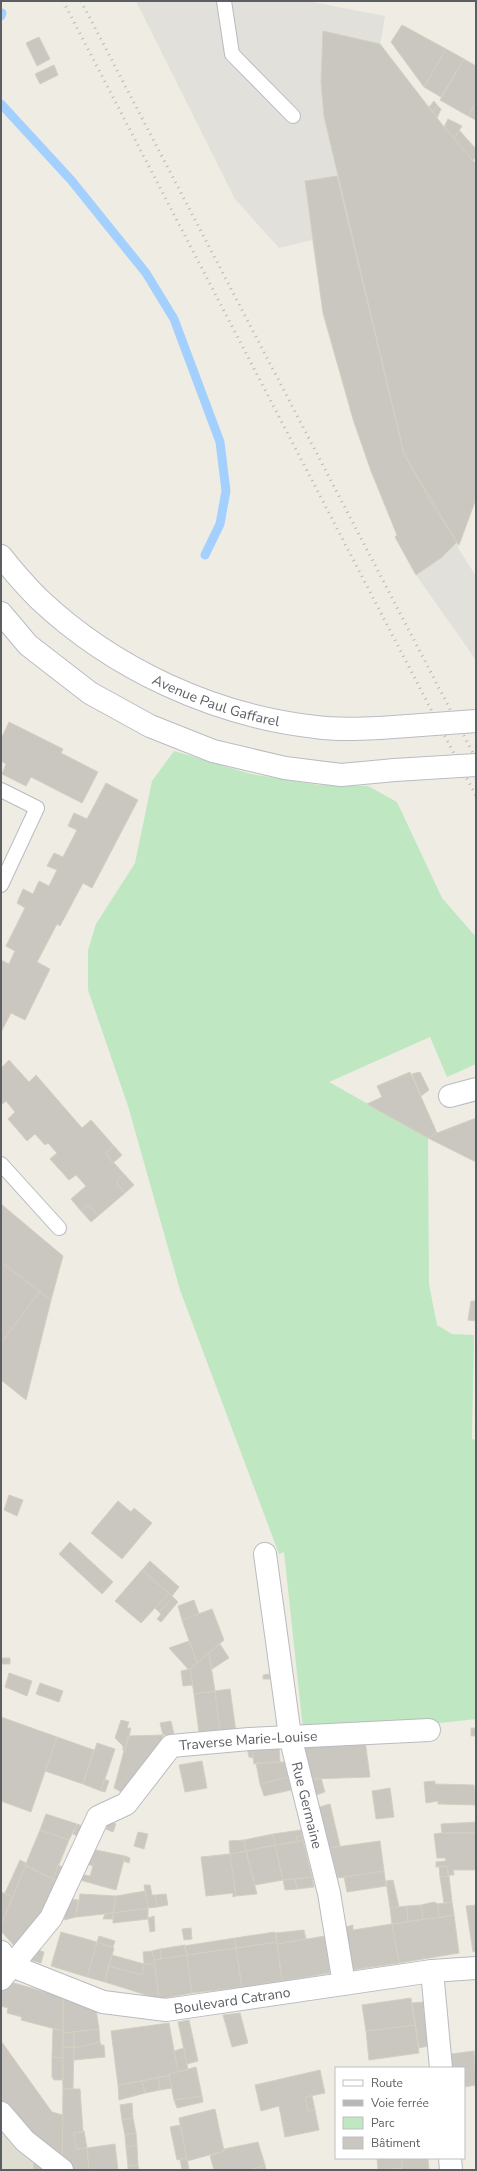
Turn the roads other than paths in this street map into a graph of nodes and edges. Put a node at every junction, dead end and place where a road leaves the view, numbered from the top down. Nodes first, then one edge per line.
1 (224, 1) edge
2 (293, 116) dead end
3 (1, 556) edge
4 (1, 614) edge
5 (476, 721) edge
6 (476, 765) edge
7 (1, 790) edge
8 (1, 886) edge
9 (476, 1089) edge
10 (450, 1096) dead end
11 (1, 1164) edge
12 (59, 1228) dead end
13 (265, 1554) dead end
14 (429, 1730) dead end
15 (290, 1736) junction
16 (5, 1966) edge
17 (476, 1968) edge
18 (432, 1971) junction
19 (344, 1984) junction
20 (441, 2067) edge
21 (1, 2113) edge
22 (450, 2159) edge
23 (62, 2170) edge
24 (451, 2170) edge

1 - 2 lane
3 - 5 street, Avenue Paul Gaffarel, bridge
4 - 6 street, bridge
7 - 8 lane
9 - 10 street
11 - 12 lane
13 - 15 street, Rue Germaine
14 - 15 street, Traverse Marie-Louise
15 - 16 street, Traverse Marie-Louise
15 - 19 street, Rue Germaine
16 - 19 street, Boulevard Catrano
17 - 18 street, Boulevard Catrano
18 - 19 street, Boulevard Catrano
18 - 20 street
21 - 23 street
22 - 24 street

